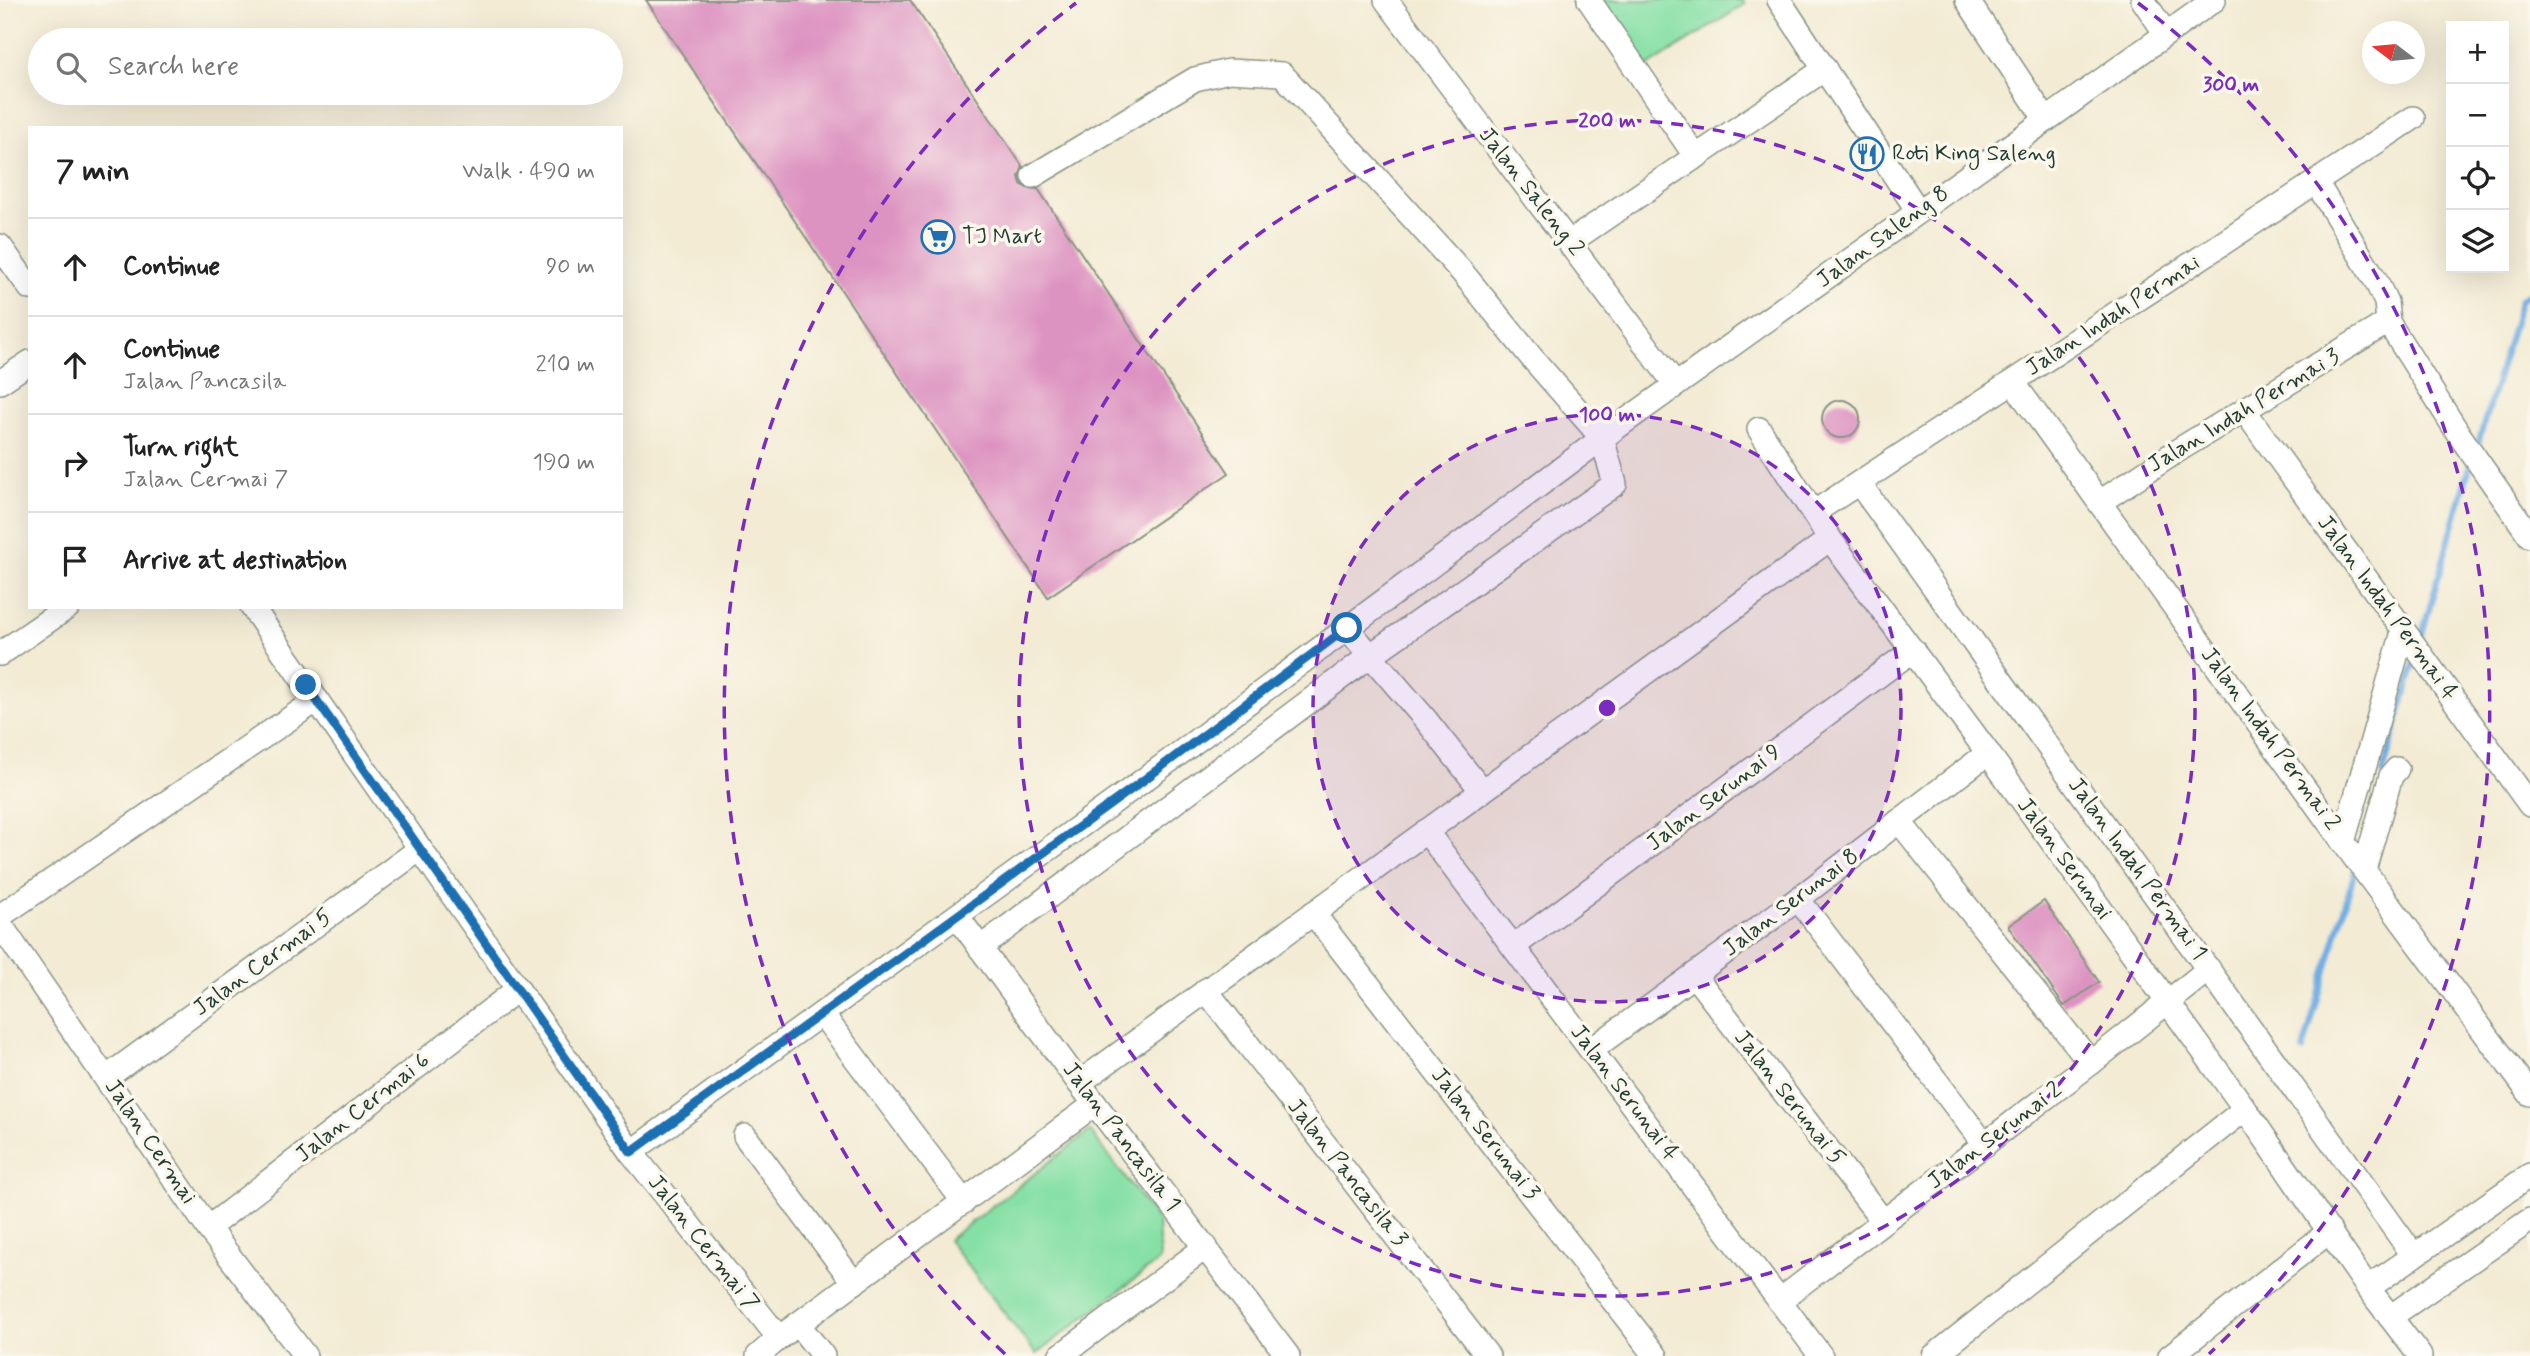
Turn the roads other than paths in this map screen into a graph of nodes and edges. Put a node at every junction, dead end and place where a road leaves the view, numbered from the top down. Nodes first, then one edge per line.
1 (1386, 0) edge
2 (1589, 0) edge
3 (1779, 0) edge
4 (1967, 0) edge
5 (2143, 0) edge
6 (2214, 0) edge
7 (2166, 34) junction
8 (1825, 69) junction
9 (2413, 118) dead end
10 (2046, 120) junction
11 (1696, 157) junction
12 (1033, 176) dead end
13 (2316, 182) junction
14 (1919, 211) junction
15 (1570, 242) junction
16 (0, 246) edge
17 (28, 285) edge
18 (2388, 322) junction
19 (28, 363) edge
20 (0, 382) edge
21 (2013, 382) junction
22 (1676, 385) junction
23 (2244, 410) junction
24 (1759, 429) dead end
25 (1611, 432) junction
26 (1859, 483) junction
27 (2100, 502) junction
28 (1813, 513) junction
29 (2530, 536) edge
30 (1830, 539) junction
31 (65, 609) edge
32 (253, 609) edge
33 (1347, 628) junction
34 (2412, 642) junction
35 (1913, 650) junction
36 (0, 654) edge
37 (1371, 655) junction
38 (317, 701) junction
39 (1988, 753) junction
40 (2397, 769) dead end
41 (1137, 785) junction
42 (1482, 791) junction
43 (2530, 805) edge
44 (1158, 815) junction
45 (1899, 821) junction
46 (1426, 831) junction
47 (2343, 842) junction
48 (420, 849) junction
49 (2364, 870) junction
50 (1798, 899) junction
51 (1313, 913) junction
52 (0, 916) edge
53 (957, 916) junction
54 (0, 924) edge
55 (1514, 946) junction
56 (980, 948) junction
57 (2209, 970) junction
58 (1694, 975) junction
59 (518, 989) junction
60 (1206, 990) junction
61 (2168, 1003) junction
62 (822, 1014) junction
63 (1591, 1050) junction
64 (2091, 1063) junction
65 (107, 1077) junction
66 (1079, 1083) junction
67 (2530, 1094) edge
68 (1095, 1104) junction
69 (2245, 1109) junction
70 (745, 1136) dead end
71 (1985, 1145) junction
72 (631, 1152) junction
73 (2530, 1175) edge
74 (964, 1202) junction
75 (2530, 1220) edge
76 (1883, 1222) junction
77 (208, 1228) junction
78 (2330, 1231) junction
79 (1206, 1247) junction
80 (2414, 1256) junction
81 (854, 1283) junction
82 (2368, 1288) junction
83 (1779, 1301) junction
84 (2390, 1317) junction
85 (798, 1324) junction
86 (779, 1338) junction
87 (304, 1356) edge
88 (758, 1356) edge
89 (823, 1356) edge
90 (1060, 1356) edge
91 (1288, 1356) edge
92 (1488, 1356) edge
93 (1657, 1356) edge
94 (1821, 1356) edge
95 (1934, 1356) edge
96 (2170, 1356) edge
97 (2420, 1356) edge

1 - 15 street, Jalan Saleng 2
2 - 11 street
3 - 8 street
4 - 10 street
5 - 7 street
6 - 7 street, Jalan Saleng 8
7 - 10 street, Jalan Saleng 8
8 - 11 street
8 - 14 street
9 - 13 street, Jalan Indah Permai
10 - 14 street, Jalan Saleng 8
11 - 15 street
12 - 25 street
13 - 18 street
13 - 21 street, Jalan Indah Permai
14 - 22 street, Jalan Saleng 8
15 - 22 street, Jalan Saleng 2
16 - 17 street
18 - 23 street, Jalan Indah Permai 3
18 - 29 street
19 - 20 street
21 - 26 street, Jalan Indah Permai
21 - 27 street, Jalan Indah Permai 2
22 - 25 street, Jalan Saleng 8
23 - 27 street, Jalan Indah Permai 3
23 - 34 street, Jalan Indah Permai 4
24 - 28 street, Jalan Serunai
25 - 33 street, Jalan Saleng 8
25 - 37 street
26 - 28 street, Jalan Indah Permai
26 - 57 street, Jalan Indah Permai 1
27 - 47 street, Jalan Indah Permai 2
28 - 30 street, Jalan Serunai
30 - 35 street, Jalan Serunai
30 - 42 street
31 - 36 street
32 - 38 street, Jalan Cermai 7
33 - 37 street
33 - 41 street, Jalan Saleng 8
34 - 43 street, Jalan Indah Permai 4
34 - 47 street
35 - 39 street, Jalan Serunai
35 - 55 street, Jalan Serunai 9
37 - 42 street
37 - 44 street
38 - 48 street, Jalan Cermai 7
38 - 52 street
39 - 45 street, Jalan Serunai 8
39 - 61 street, Jalan Serunai
40 - 49 street
41 - 44 street
41 - 53 street, Jalan Saleng 8
42 - 46 street
44 - 56 street
45 - 50 street, Jalan Serunai 8
45 - 64 street
46 - 51 street
46 - 55 street, Jalan Serunai 4
47 - 49 street, Jalan Indah Permai 2
48 - 59 street, Jalan Cermai 7
48 - 65 street, Jalan Cermai 5
49 - 67 street, Jalan Indah Permai 2
50 - 58 street, Jalan Serunai 8
50 - 71 street
51 - 60 street
51 - 93 street, Jalan Serunai 3
53 - 56 street, Jalan Pancasila 1
53 - 62 street, Jalan Saleng 8
54 - 65 street, Jalan Cermai
55 - 63 street, Jalan Serunai 4
56 - 66 street, Jalan Pancasila 1
57 - 61 street, Jalan Serunai 2
57 - 80 street, Jalan Indah Permai 1
58 - 63 street, Jalan Serunai 8
58 - 76 street, Jalan Serunai 5
59 - 72 street, Jalan Cermai 7
59 - 77 street, Jalan Cermai 6
60 - 66 street
60 - 92 street, Jalan Pancasila 3
61 - 64 street, Jalan Serunai 2
61 - 69 street, Jalan Serunai
62 - 72 street, Jalan Saleng 8
62 - 74 street
63 - 83 street, Jalan Serunai 4
64 - 71 street, Jalan Serunai 2
65 - 77 street, Jalan Cermai
66 - 68 street, Jalan Pancasila 1
68 - 74 street
68 - 79 street, Jalan Pancasila 1
69 - 78 street, Jalan Serunai
69 - 95 street
70 - 81 street
71 - 76 street, Jalan Serunai 2
72 - 86 street, Jalan Cermai 7
73 - 80 street
74 - 81 street
75 - 84 street
76 - 83 street, Jalan Serunai 2
77 - 87 street, Jalan Cermai
78 - 82 street, Jalan Serunai
78 - 96 street
79 - 90 street
79 - 91 street, Jalan Pancasila 1
80 - 82 street
81 - 85 street
82 - 84 street, Jalan Serunai
83 - 94 street, Jalan Serunai 4
84 - 97 street, Jalan Serunai
85 - 86 street
85 - 89 street
86 - 88 street

